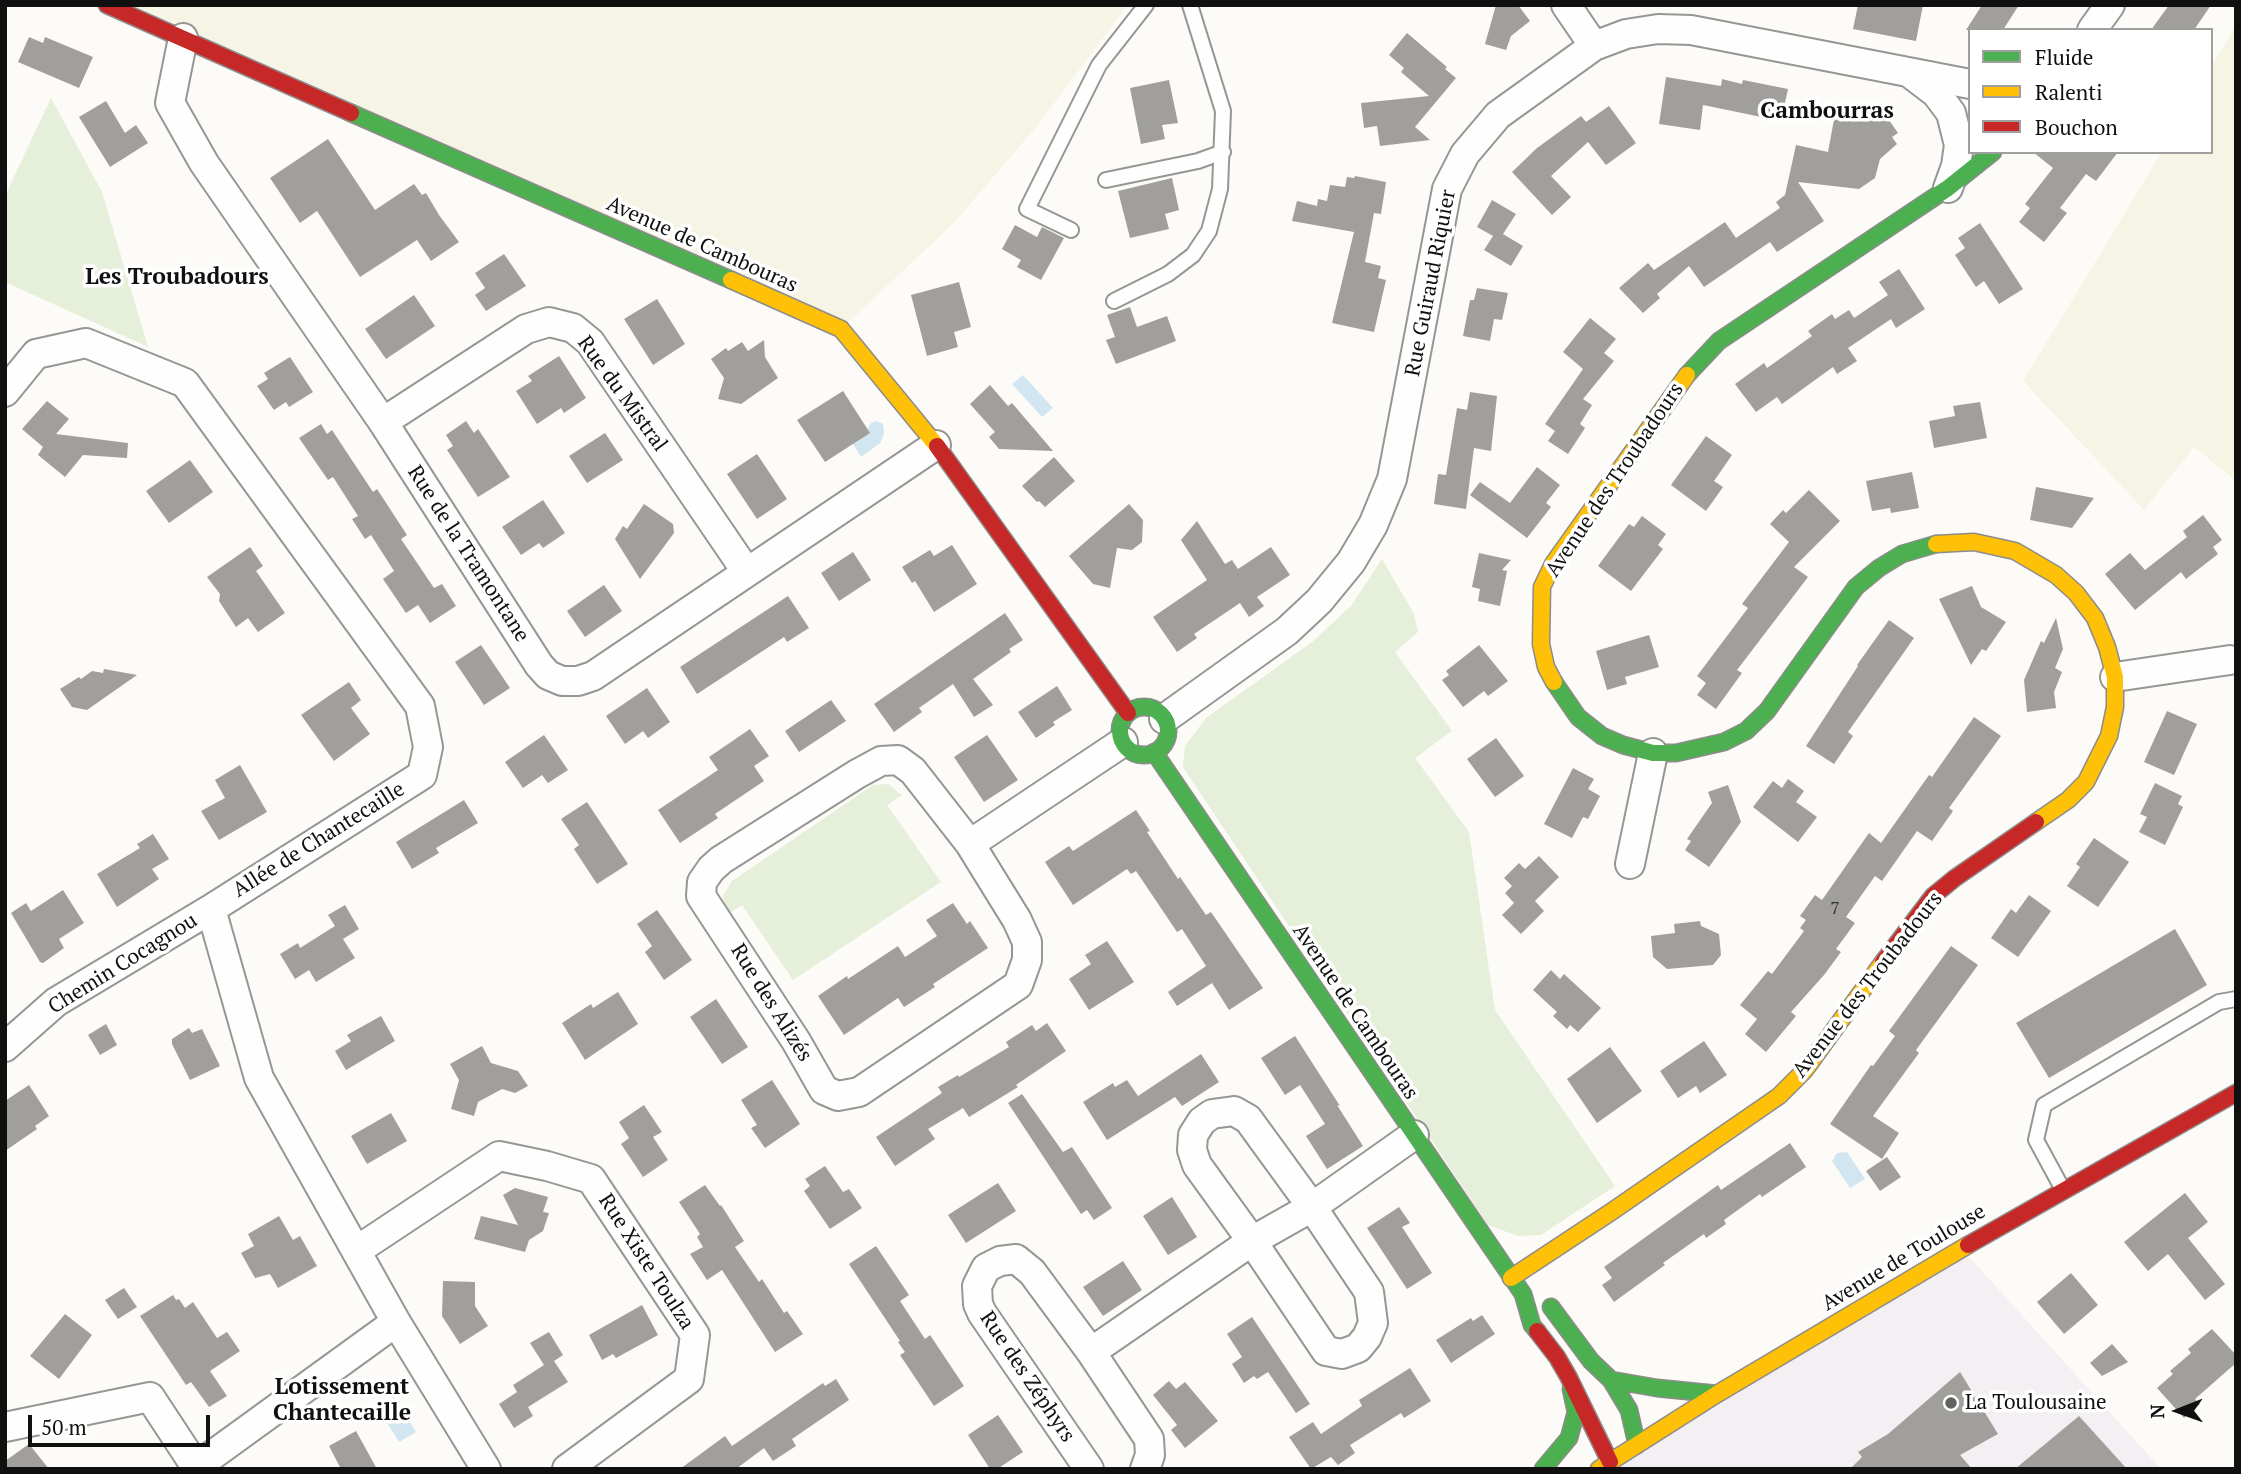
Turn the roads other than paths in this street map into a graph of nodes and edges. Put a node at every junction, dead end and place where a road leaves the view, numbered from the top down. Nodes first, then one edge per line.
1 (107, 5) edge
2 (1146, 5) edge
3 (1191, 5) edge
4 (1566, 5) edge
5 (2110, 5) edge
6 (2093, 28) edge
7 (183, 38) junction
8 (1594, 46) junction
9 (1906, 70) junction
10 (1968, 84) edge
11 (1223, 152) junction
12 (1990, 154) edge
13 (1106, 180) dead end
14 (1948, 188) junction
15 (1071, 230) dead end
16 (1114, 301) dead end
17 (5, 392) edge
18 (383, 422) junction
19 (936, 444) junction
20 (746, 571) junction
21 (2230, 660) dead end
22 (2115, 677) junction
23 (1128, 713) junction
24 (1164, 719) junction
25 (1123, 742) junction
26 (1154, 752) junction
27 (1653, 753) junction
28 (970, 844) junction
29 (1630, 864) dead end
30 (211, 909) junction
31 (2236, 999) edge
32 (5, 1047) edge
33 (2236, 1093) edge
34 (1414, 1135) junction
35 (2063, 1189) junction
36 (1312, 1207) junction
37 (1252, 1241) junction
38 (356, 1251) junction
39 (1511, 1278) junction
40 (1523, 1294) junction
41 (396, 1322) junction
42 (1091, 1352) junction
43 (1568, 1376) junction
44 (1611, 1380) junction
45 (1717, 1394) junction
46 (5, 1427) edge
47 (1637, 1445) junction
48 (1609, 1467) edge
49 (486, 1469) edge
50 (567, 1469) edge
51 (1089, 1469) edge
52 (1145, 1469) edge
53 (1543, 1469) edge

1 - 7 street, Avenue de Cambouras
2 - 15 lane
3 - 11 lane
4 - 8 street
5 - 6 street
7 - 18 street, Rue de la Tramontane
7 - 19 street, Avenue de Cambouras
8 - 9 street, Rue Guiraud Riquier
8 - 24 street, Rue Guiraud Riquier
9 - 10 street, Rue Guiraud Riquier
9 - 14 street, Rue Guiraud Riquier
11 - 13 lane
11 - 16 lane
12 - 14 street, Avenue des Troubadours
14 - 27 street, Avenue des Troubadours
17 - 30 street, Allée de Chantecaille
18 - 20 street, Rue du Mistral
18 - 20 street, Rue de la Tramontane
19 - 20 street, Rue de la Tramontane
19 - 23 street, Avenue de Cambouras
21 - 22 street
22 - 27 street, Avenue des Troubadours
22 - 39 street, Avenue des Troubadours
23 - 24 street
23 - 25 street
24 - 26 street
25 - 26 street
25 - 28 street
26 - 34 street, Avenue de Cambouras
27 - 29 street
28 - 28 street, Rue des Alizés
30 - 32 street, Chemin Cocagnou
30 - 38 street, Allée de Chantecaille
31 - 35 lane
33 - 35 street, Avenue de Toulouse
34 - 36 street
34 - 39 street, Avenue de Cambouras
35 - 45 street, Avenue de Toulouse
36 - 37 street
36 - 37 street
36 - 37 street
37 - 42 street
38 - 41 street, Allée de Chantecaille
38 - 50 street, Rue Xiste Toulza
39 - 40 street, Avenue de Cambouras
40 - 43 street
40 - 44 street
41 - 46 street
41 - 49 street, Allée de Chantecaille
42 - 51 street, Rue des Zéphyrs
42 - 52 street, Rue des Zéphyrs
43 - 48 street
43 - 53 street
44 - 45 street
44 - 47 street
45 - 47 street, Avenue de Toulouse
47 - 48 street, Avenue de Toulouse

